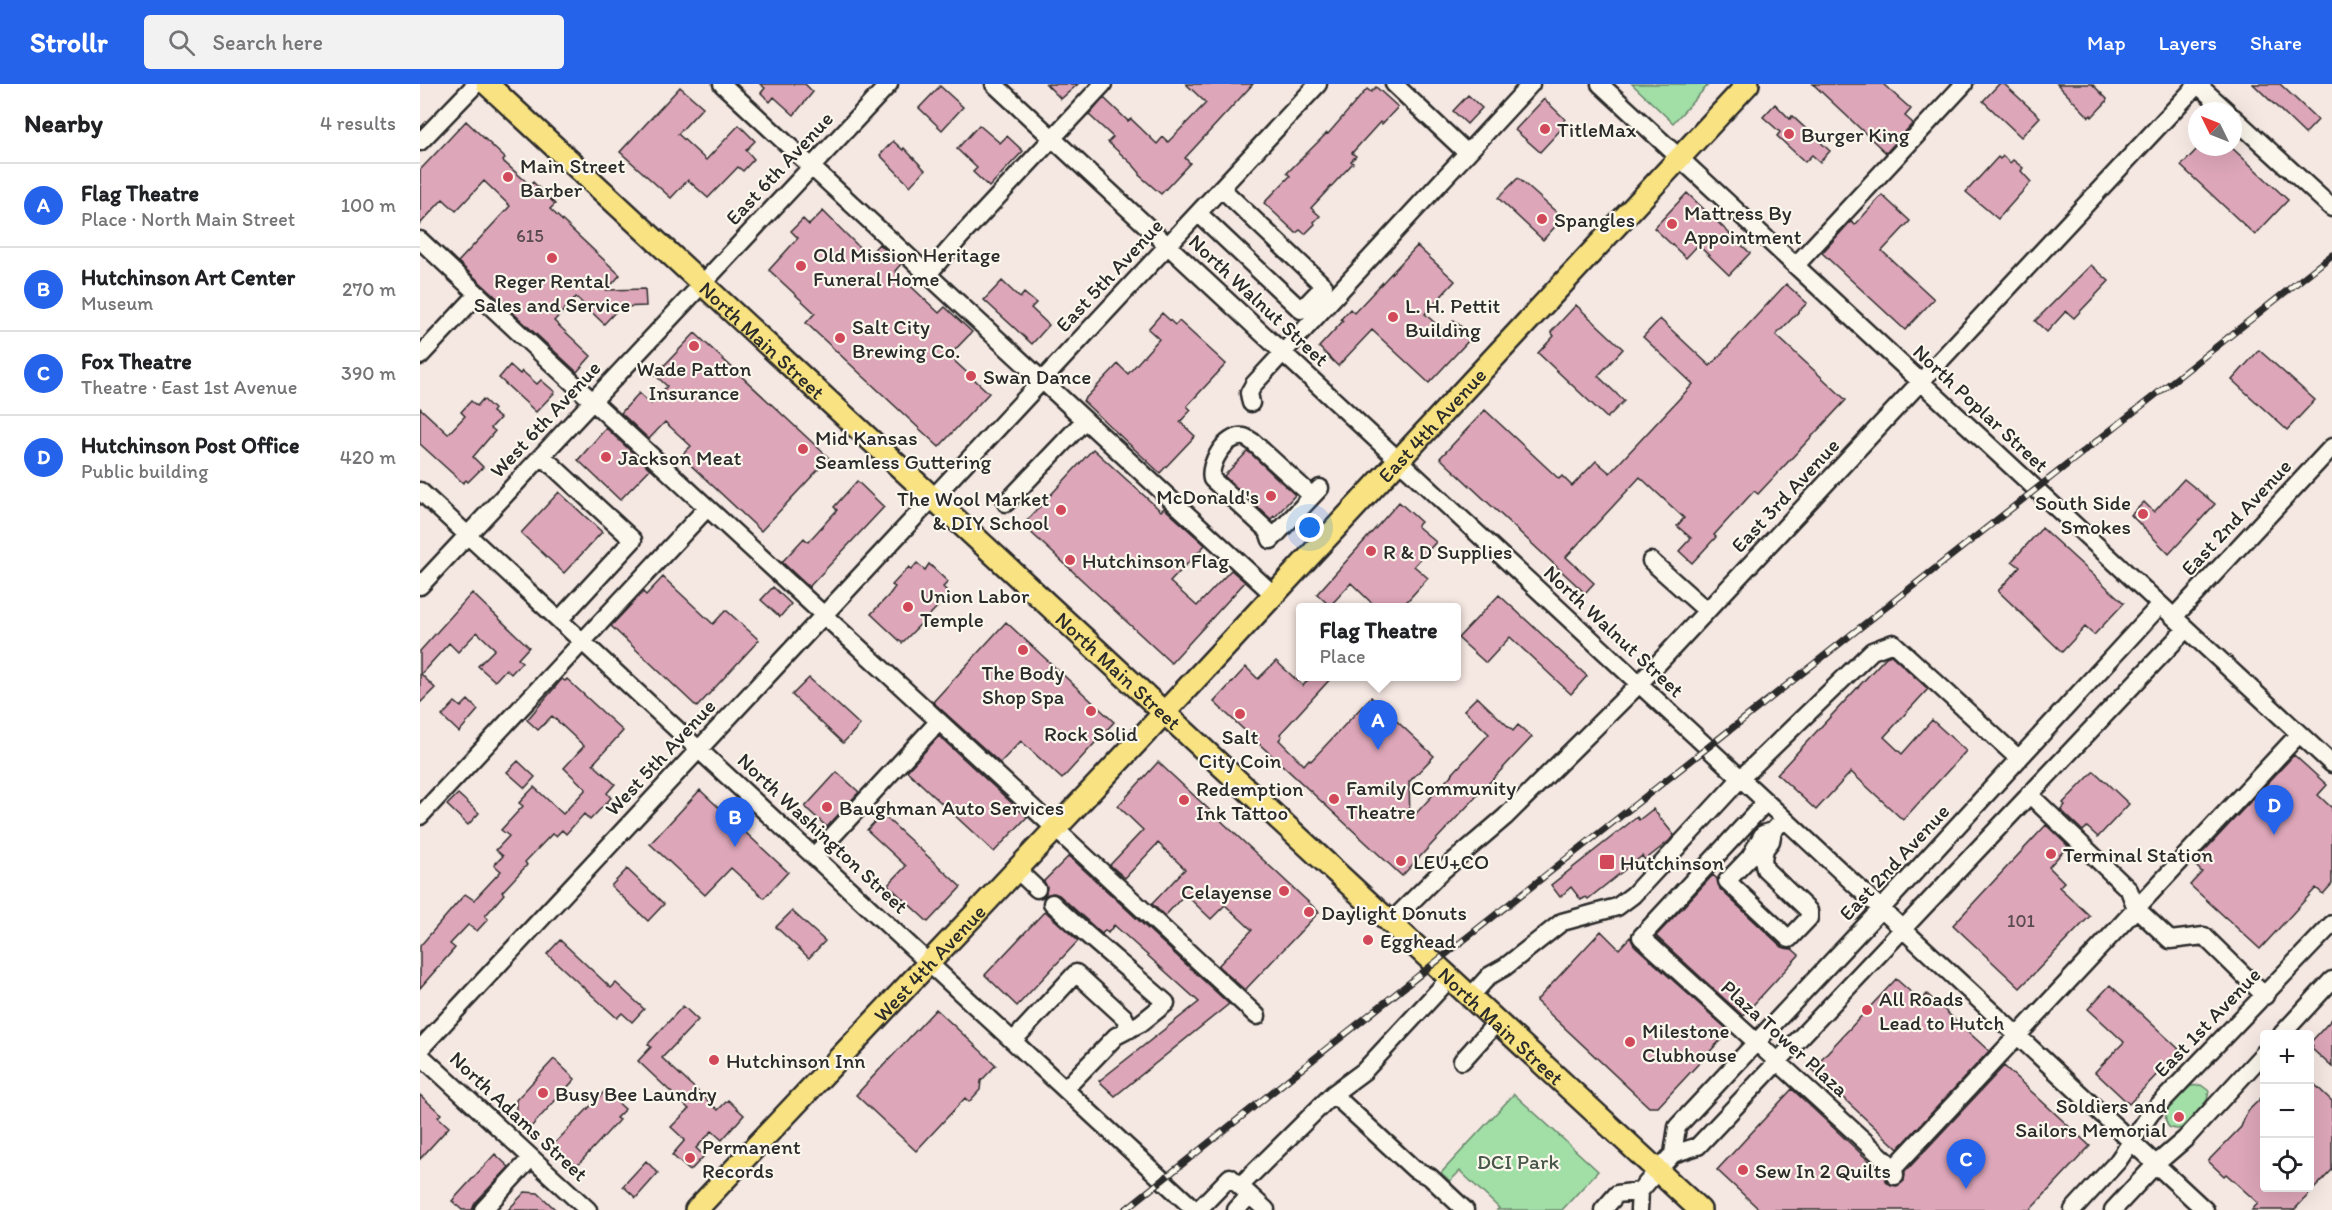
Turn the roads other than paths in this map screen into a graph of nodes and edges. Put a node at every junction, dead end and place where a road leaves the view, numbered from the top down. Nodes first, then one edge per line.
1 (476, 84) edge
2 (487, 84) edge
3 (723, 84) edge
4 (889, 84) edge
5 (994, 84) edge
6 (1103, 84) edge
7 (1318, 84) edge
8 (1394, 84) edge
9 (1531, 84) edge
10 (1600, 84) edge
11 (1748, 84) edge
12 (1964, 84) edge
13 (2198, 84) edge
14 (2217, 102) edge
15 (2242, 125) edge
16 (1052, 138) junction
17 (420, 142) edge
18 (1467, 153) junction
19 (1679, 158) junction
20 (812, 167) junction
21 (1221, 188) junction
22 (2329, 199) edge
23 (1198, 213) junction
24 (420, 240) edge
25 (1168, 246) junction
26 (1796, 265) junction
27 (928, 274) junction
28 (703, 284) junction
29 (478, 294) junction
30 (1283, 353) junction
31 (420, 356) edge
32 (1042, 380) junction
33 (1921, 382) junction
34 (592, 402) junction
35 (1251, 403) dead end
36 (1085, 420) junction
37 (2332, 447) edge
38 (542, 456) junction
39 (1398, 460) junction
40 (420, 491) edge
41 (1316, 492) joint
42 (933, 498) junction
43 (1006, 503) dead end
44 (707, 508) junction
45 (467, 535) junction
46 (1651, 561) dead end
47 (420, 586) edge
48 (1274, 595) junction
49 (2160, 605) junction
50 (1707, 611) junction
51 (823, 615) junction
52 (559, 620) junction
53 (2180, 623) junction
54 (582, 642) junction
55 (1638, 685) junction
56 (1164, 713) junction
57 (939, 721) junction
58 (2299, 734) junction
59 (698, 748) junction
60 (2019, 759) junction
61 (2332, 764) edge
62 (1742, 777) junction
63 (2029, 794) junction
64 (1766, 802) junction
65 (420, 816) edge
66 (1779, 825) junction
67 (1056, 828) junction
68 (814, 856) junction
69 (1017, 870) junction
70 (1037, 889) dead end
71 (1052, 903) dead end
72 (2136, 908) junction
73 (1881, 909) junction
74 (1390, 923) junction
75 (2332, 924) edge
76 (1902, 929) junction
77 (930, 963) junction
78 (1450, 978) junction
79 (2332, 980) edge
80 (2265, 996) junction
81 (1470, 997) junction
82 (1257, 1017) dead end
83 (1497, 1022) junction
84 (1130, 1029) junction
85 (2287, 1030) edge
86 (2018, 1037) junction
87 (1013, 1041) junction
88 (1756, 1044) junction
89 (420, 1048) edge
90 (420, 1055) edge
91 (2260, 1058) edge
92 (1462, 1061) dead end
93 (1777, 1062) junction
94 (1065, 1089) junction
95 (1333, 1094) junction
96 (2132, 1142) junction
97 (1673, 1154) junction
98 (531, 1158) junction
99 (2156, 1164) junction
100 (1657, 1171) junction
101 (1245, 1191) junction
102 (1640, 1191) junction
103 (483, 1210) edge
104 (588, 1210) edge
105 (696, 1210) edge
106 (1196, 1210) edge
107 (1236, 1210) edge
108 (1266, 1210) edge
109 (1465, 1210) edge
110 (1603, 1210) edge
111 (1639, 1210) edge
112 (1700, 1210) edge
113 (2073, 1210) edge
114 (2113, 1210) edge
115 (2205, 1210) edge

1 - 17 street
2 - 28 main road, North Main Street
3 - 20 street
4 - 20 street, East 6th Avenue
5 - 16 street, North Walnut Street
6 - 16 street
7 - 21 street, East 5th Avenue
8 - 18 street
9 - 18 street
10 - 19 street, North Poplar Street
11 - 19 main road, East 4th Avenue
12 - 26 street
13 - 14 street
13 - 33 street, East 3rd Avenue
15 - 22 street
16 - 25 street, North Walnut Street
16 - 27 street
18 - 30 street
19 - 26 street, North Poplar Street
19 - 39 main road, East 4th Avenue
20 - 27 street
20 - 28 street, East 6th Avenue
21 - 23 street, East 5th Avenue
21 - 23 street
23 - 25 street, East 5th Avenue
24 - 29 street
25 - 30 street, North Walnut Street
25 - 32 street, East 5th Avenue
26 - 33 street, North Poplar Street
27 - 32 street
28 - 34 street, West 6th Avenue
28 - 42 main road, North Main Street
29 - 31 street
29 - 34 street
30 - 35 street
30 - 39 street, North Walnut Street
32 - 36 street
32 - 42 street, East 5th Avenue
33 - 49 street, North Poplar Street
33 - 50 street, East 3rd Avenue
34 - 38 street, West 6th Avenue
34 - 44 street
36 - 43 street
36 - 48 street
37 - 53 street, East 2nd Avenue
38 - 45 street, West 6th Avenue
38 - 52 street
39 - 48 main road, East 4th Avenue
39 - 55 street, North Walnut Street
40 - 45 street, North Washington Street
41 - 41 street
42 - 51 street, West 5th Avenue
42 - 56 main road, North Main Street
44 - 51 street
44 - 54 street
45 - 47 street, West 6th Avenue
45 - 52 street, North Washington Street
46 - 50 street
48 - 56 main road, East 4th Avenue
49 - 53 street, North Poplar Street
49 - 60 street, East 2nd Avenue
50 - 55 street, East 3rd Avenue
51 - 57 street
51 - 59 street, West 5th Avenue
52 - 54 street, North Washington Street
53 - 58 street, North Poplar Street
53 - 63 street, East 2nd Avenue
54 - 59 street, North Washington Street
54 - 65 street
55 - 62 street, North Walnut Street
55 - 74 street, East 3rd Avenue
56 - 67 main road, West 4th Avenue
56 - 74 main road, North Main Street
57 - 67 street
57 - 68 street
58 - 61 street, North Poplar Street
58 - 72 street
59 - 68 street, North Washington Street
59 - 89 street, West 5th Avenue
60 - 62 street
60 - 73 street, East 2nd Avenue
62 - 64 street, North Walnut Street
62 - 81 street
63 - 72 street
63 - 76 street, East 2nd Avenue
64 - 66 street, North Walnut Street
64 - 88 street, Plaza Tower Plaza
66 - 66 street
66 - 73 street, North Walnut Street
67 - 69 main road, West 4th Avenue
67 - 82 street
68 - 77 street, North Washington Street
69 - 70 street
69 - 77 main road, West 4th Avenue
71 - 84 street
72 - 80 street
72 - 86 street
73 - 76 street, North Walnut Street
73 - 88 street, East 2nd Avenue
74 - 78 main road, North Main Street
75 - 80 street, East 1st Avenue
76 - 86 street, North Walnut Street
76 - 93 street, East 2nd Avenue
77 - 87 street, North Washington Street
77 - 105 main road, West 4th Avenue
78 - 81 main road, North Main Street
78 - 95 street
79 - 85 street
80 - 96 street, East 1st Avenue
81 - 83 main road, North Main Street
83 - 92 street
83 - 100 main road, North Main Street
84 - 87 street
84 - 94 street
86 - 93 street, Plaza Tower Plaza
86 - 96 street, North Walnut Street
87 - 94 street, North Washington Street
88 - 93 street, Plaza Tower Plaza
88 - 97 street, East 2nd Avenue
90 - 98 street, North Adams Street
91 - 99 street
93 - 97 street, East 2nd Avenue
94 - 106 street, North Washington Street
95 - 101 street
95 - 109 street
96 - 99 street, North Walnut Street
96 - 113 street, East 1st Avenue
97 - 100 street, East 2nd Avenue
98 - 103 street
98 - 104 street, North Adams Street
99 - 114 street
99 - 115 street, North Walnut Street
100 - 102 street, East 2nd Avenue
100 - 112 main road, North Main Street
101 - 106 street
101 - 107 street
101 - 108 street
102 - 110 street
102 - 111 street

